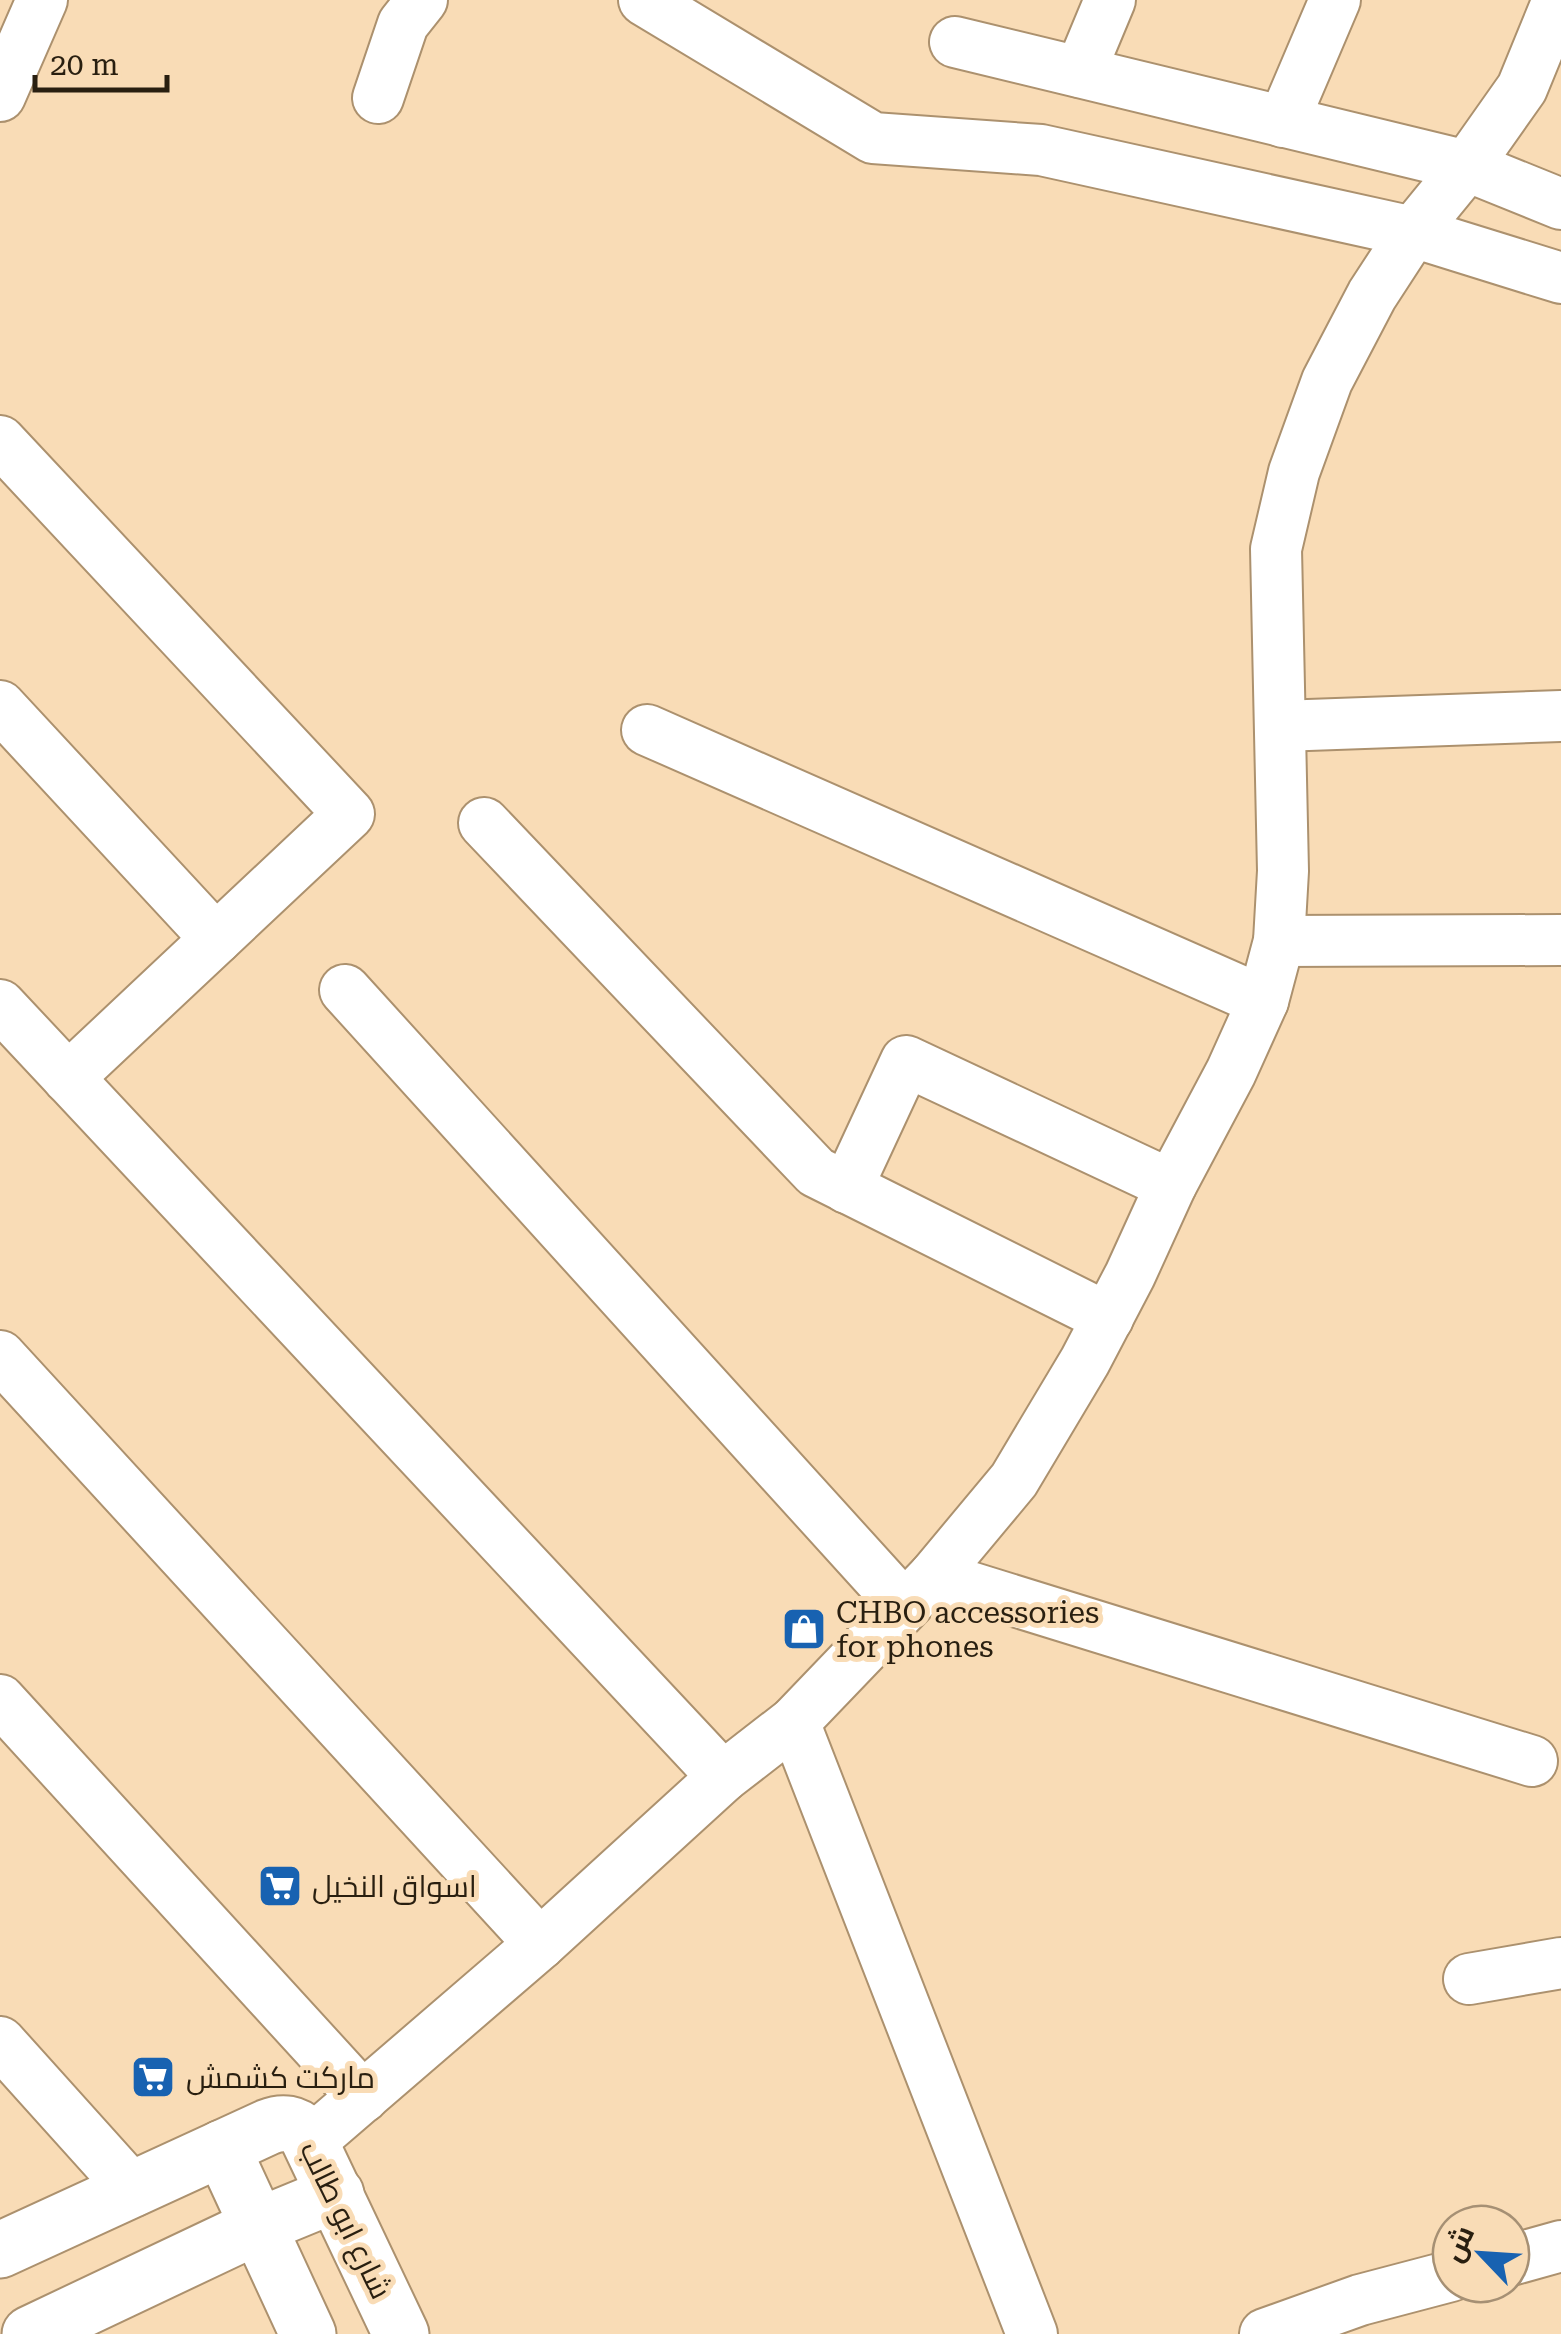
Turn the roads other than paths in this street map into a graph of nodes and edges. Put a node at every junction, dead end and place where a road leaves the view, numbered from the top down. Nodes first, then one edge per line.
1 (42, 0) edge
2 (422, 0) edge
3 (644, 0) edge
4 (1110, 0) edge
5 (1335, 0) edge
6 (1558, 0) edge
7 (954, 42) dead end
8 (1080, 72) junction
9 (0, 96) edge
10 (378, 98) dead end
11 (1283, 122) junction
12 (1467, 166) junction
13 (1561, 204) edge
14 (1413, 232) junction
15 (1561, 278) edge
16 (0, 442) edge
17 (0, 706) edge
18 (1561, 716) edge
19 (1280, 726) junction
20 (646, 730) dead end
21 (484, 823) dead end
22 (216, 939) junction
23 (1561, 940) edge
24 (1279, 941) junction
25 (345, 990) dead end
26 (1263, 1001) junction
27 (0, 1005) edge
28 (68, 1078) junction
29 (1171, 1185) junction
30 (846, 1188) junction
31 (1108, 1318) junction
32 (0, 1356) edge
33 (919, 1591) junction
34 (0, 1700) edge
35 (794, 1722) junction
36 (1532, 1760) dead end
37 (723, 1777) junction
38 (540, 1944) junction
39 (1561, 1963) edge
40 (1469, 1980) dead end
41 (0, 2042) edge
42 (363, 2097) junction
43 (310, 2142) junction
44 (222, 2148) junction
45 (134, 2191) junction
46 (336, 2194) junction
47 (258, 2226) junction
48 (1561, 2246) edge
49 (0, 2250) edge
50 (1531, 2254) edge
51 (1431, 2286) edge
52 (1366, 2317) edge
53 (30, 2334) edge
54 (308, 2334) edge
55 (401, 2334) edge
56 (1032, 2334) edge
57 (1265, 2334) edge

1 - 9 street
2 - 10 street
3 - 14 street
4 - 8 street
5 - 11 street
6 - 12 street
7 - 8 street
8 - 11 street
11 - 12 street
12 - 13 street
12 - 14 street
14 - 15 street
14 - 19 street
16 - 22 street
17 - 22 street
18 - 19 street
19 - 24 street
20 - 26 street
21 - 30 street
22 - 28 street
23 - 24 street
24 - 26 street
25 - 33 street
26 - 29 street
27 - 28 street
28 - 37 street
29 - 30 street
29 - 31 street
30 - 31 street
31 - 33 street
32 - 38 street
33 - 35 street
33 - 36 street
34 - 42 street
35 - 37 street
35 - 56 street
37 - 38 street
38 - 42 street
39 - 40 street
41 - 45 street
42 - 43 street
43 - 44 street, شارع ابو طالب
43 - 46 street, شارع ابو طالب
44 - 45 street, شارع ابو طالب
44 - 47 street
45 - 49 street, شارع ابو طالب
46 - 47 street
46 - 55 street, شارع ابو طالب
47 - 53 street
47 - 54 street
48 - 50 street
51 - 52 street
52 - 57 street

